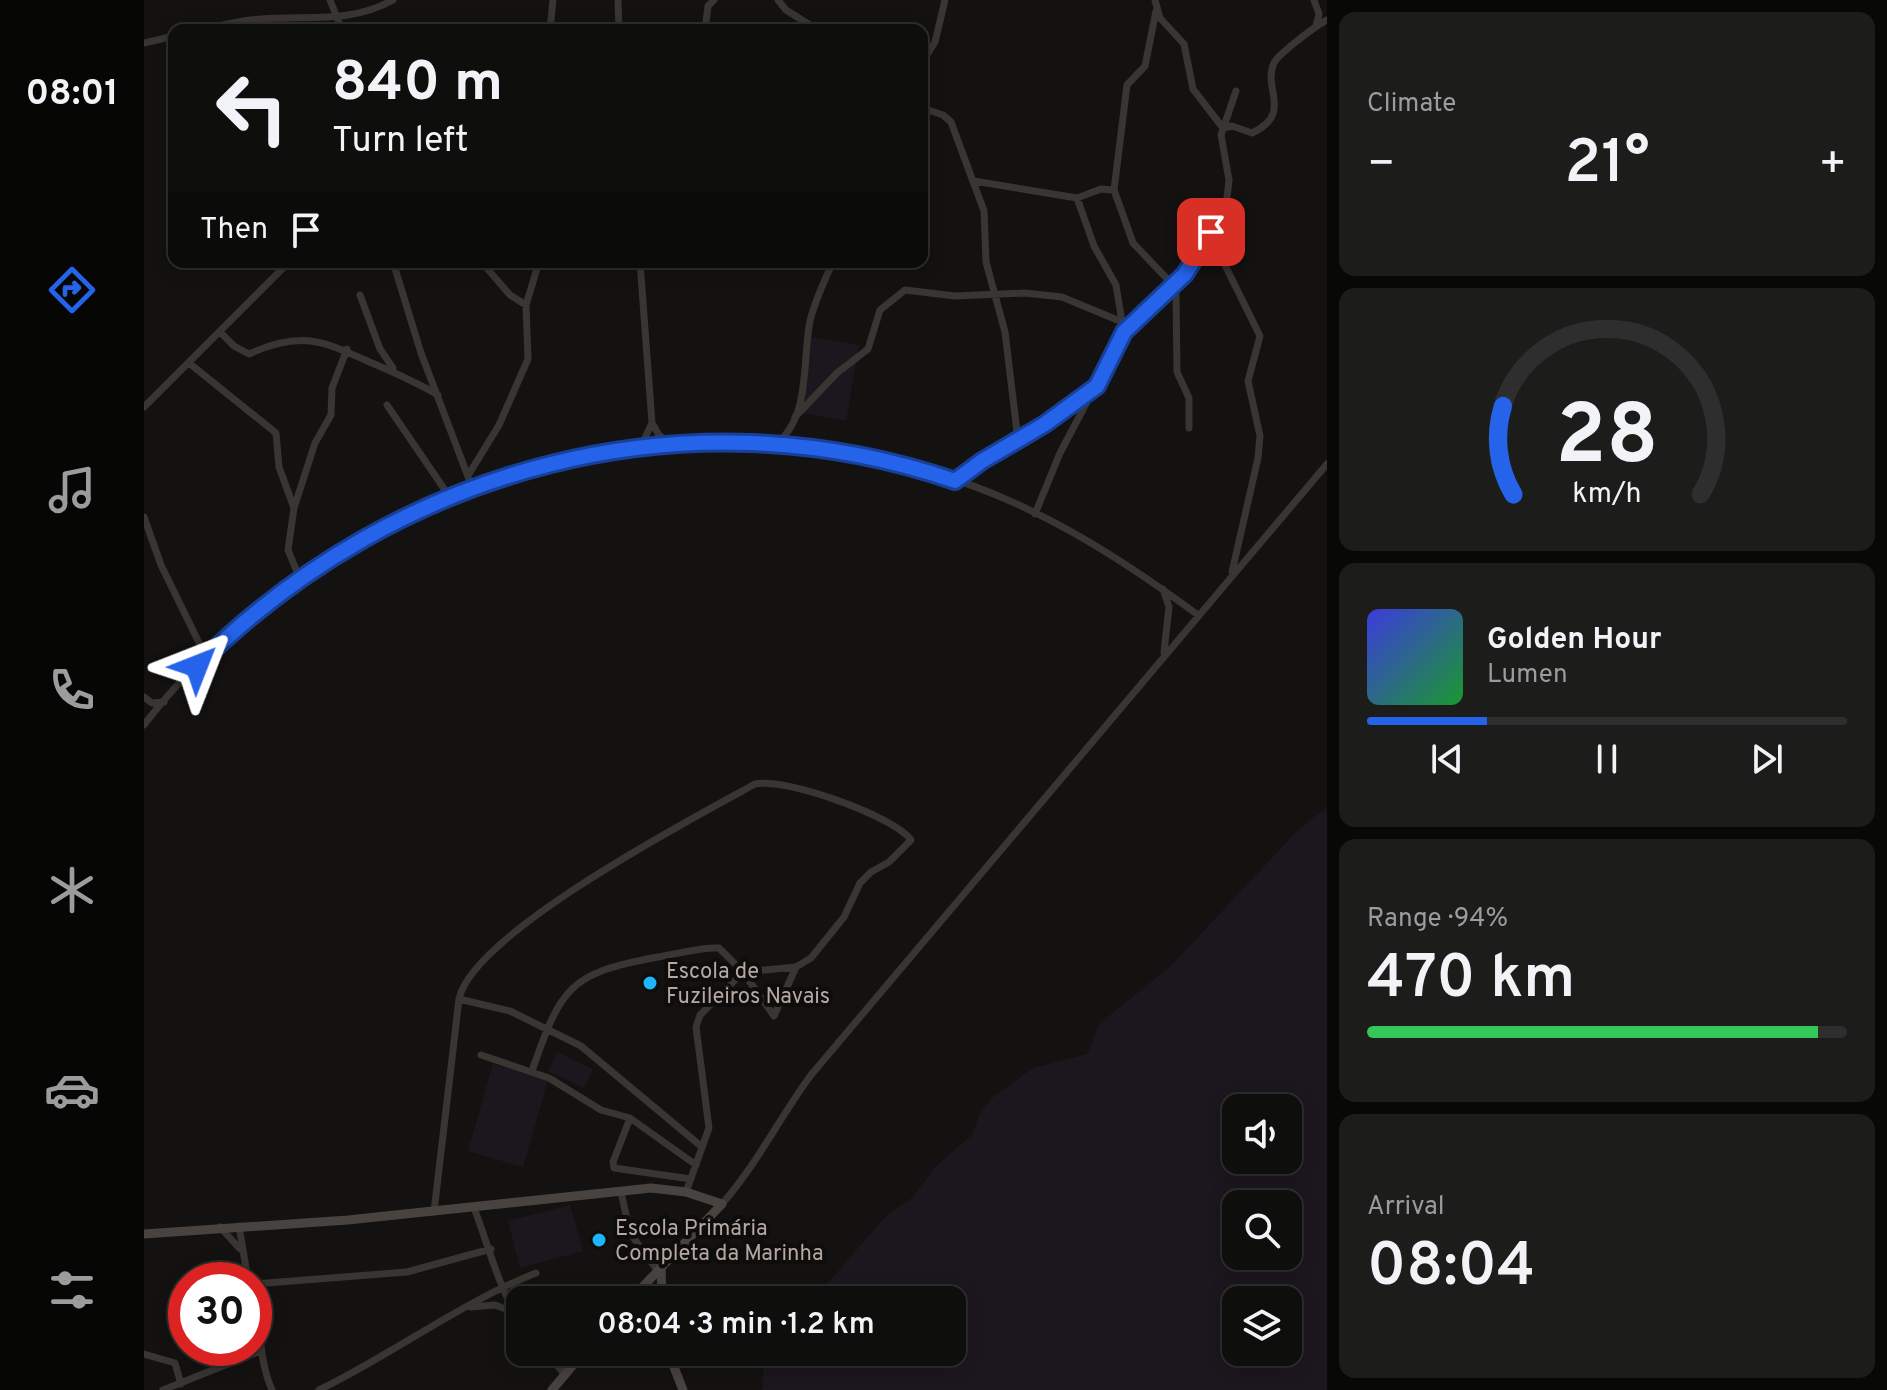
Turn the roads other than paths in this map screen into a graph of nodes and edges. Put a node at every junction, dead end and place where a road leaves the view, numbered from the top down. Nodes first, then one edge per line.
1 (330, 0) edge
2 (393, 0) edge
3 (553, 0) edge
4 (714, 0) edge
5 (778, 0) edge
6 (945, 0) edge
7 (1155, 0) edge
8 (1314, 0) edge
9 (620, 2) edge
10 (1156, 11) junction
11 (336, 19) junction
12 (1327, 20) edge
13 (233, 24) edge
14 (339, 24) edge
15 (551, 24) edge
16 (619, 24) edge
17 (706, 24) edge
18 (808, 24) edge
19 (1316, 26) junction
20 (168, 38) edge
21 (146, 45) edge
22 (928, 53) edge
23 (1236, 91) dead end
24 (928, 110) edge
25 (1223, 128) junction
26 (974, 181) junction
27 (1114, 190) junction
28 (1077, 198) junction
29 (1198, 256) junction
30 (283, 268) edge
31 (394, 268) edge
32 (487, 268) edge
33 (537, 268) edge
34 (640, 268) edge
35 (831, 268) edge
36 (1173, 285) junction
37 (360, 295) dead end
38 (997, 295) junction
39 (526, 305) junction
40 (1122, 322) junction
41 (220, 332) junction
42 (1124, 332) junction
43 (347, 349) junction
44 (189, 363) junction
45 (394, 370) junction
46 (1097, 386) junction
47 (438, 395) junction
48 (387, 405) dead end
49 (144, 407) edge
50 (795, 417) junction
51 (652, 423) junction
52 (1189, 428) dead end
53 (790, 430) junction
54 (1018, 440) junction
55 (776, 444) junction
56 (673, 445) junction
57 (797, 447) junction
58 (635, 448) junction
59 (1327, 464) edge
60 (469, 474) junction
61 (955, 481) junction
62 (472, 487) junction
63 (449, 496) junction
64 (294, 508) junction
65 (1035, 514) junction
66 (144, 517) edge
67 (147, 538) edge
68 (1230, 578) junction
69 (300, 579) junction
70 (1163, 589) junction
71 (1198, 615) junction
72 (1164, 654) junction
73 (206, 657) junction
74 (146, 698) edge
75 (164, 702) junction
76 (146, 722) edge
77 (796, 967) junction
78 (743, 972) junction
79 (459, 999) junction
80 (547, 1028) junction
81 (481, 1055) dead end
82 (532, 1071) junction
83 (630, 1118) junction
84 (702, 1147) junction
85 (696, 1165) junction
86 (691, 1179) junction
87 (621, 1192) junction
88 (686, 1192) junction
89 (722, 1204) junction
90 (474, 1208) junction
91 (434, 1212) junction
92 (239, 1226) junction
93 (220, 1227) junction
94 (144, 1234) edge
95 (491, 1249) junction
96 (242, 1251) junction
97 (244, 1262) edge
98 (659, 1268) junction
99 (536, 1273) dead end
100 (272, 1283) edge
101 (643, 1286) edge
102 (661, 1286) edge
103 (502, 1287) junction
104 (506, 1294) edge
105 (466, 1308) junction
106 (506, 1310) edge
107 (144, 1354) edge
108 (224, 1366) edge
109 (265, 1366) edge
110 (558, 1366) edge
111 (572, 1366) edge
112 (674, 1366) edge
113 (565, 1375) junction
114 (181, 1384) junction
115 (273, 1387) edge
116 (163, 1390) edge
117 (319, 1390) edge
118 (552, 1390) edge
119 (683, 1390) edge

1 - 11 street
2 - 11 street
3 - 15 street
4 - 17 street
5 - 18 street
6 - 22 street
7 - 10 street
8 - 19 street
9 - 16 street
10 - 25 street
10 - 27 street
11 - 13 street
11 - 14 street
12 - 19 street
19 - 25 street
20 - 21 street
23 - 25 street
24 - 26 street
25 - 29 street
26 - 28 street
26 - 38 street
27 - 28 street
27 - 36 street
28 - 40 street
29 - 36 street
29 - 68 street
30 - 41 street
31 - 47 street
32 - 39 street
33 - 39 street
34 - 51 street
35 - 50 street
36 - 42 street
36 - 52 street
37 - 45 street
38 - 40 street
38 - 50 street
38 - 54 street
39 - 60 street
40 - 42 street
41 - 43 street
41 - 44 street
42 - 46 street
43 - 45 street
43 - 64 street
44 - 49 street
44 - 64 street
45 - 47 street
46 - 54 street
46 - 65 street
47 - 60 street
48 - 63 street
50 - 53 street
51 - 56 street
51 - 58 street
53 - 55 street
53 - 57 street
54 - 61 street
55 - 56 street
55 - 57 street
56 - 58 street
57 - 61 street
58 - 62 street
59 - 68 street
60 - 62 street
61 - 65 street
62 - 63 street
63 - 69 street
64 - 69 street
65 - 70 street
66 - 67 street
67 - 73 street
68 - 71 street
69 - 73 street
70 - 71 street
70 - 72 street
71 - 72 street
72 - 89 street
73 - 75 street
74 - 75 street
74 - 76 street
75 - 76 street
77 - 78 street
77 - 78 street
77 - 79 street
78 - 80 street
78 - 84 street
79 - 80 street
79 - 91 street
80 - 82 street
80 - 84 street
81 - 82 street
82 - 83 street
83 - 85 street
83 - 86 street
84 - 85 street
85 - 86 street
86 - 88 street
87 - 88 street
87 - 90 street
87 - 98 street
88 - 89 street
89 - 98 street
90 - 91 street
90 - 95 street
91 - 92 street
92 - 93 street
92 - 96 street
93 - 94 street
93 - 96 street
95 - 100 street
95 - 103 street
96 - 97 street
98 - 101 street
98 - 102 street
99 - 103 street
103 - 104 street
103 - 105 street
105 - 106 street
105 - 117 street
107 - 114 street
108 - 114 street
109 - 115 street
110 - 113 street
111 - 113 street
112 - 119 street
113 - 118 street
114 - 116 street

